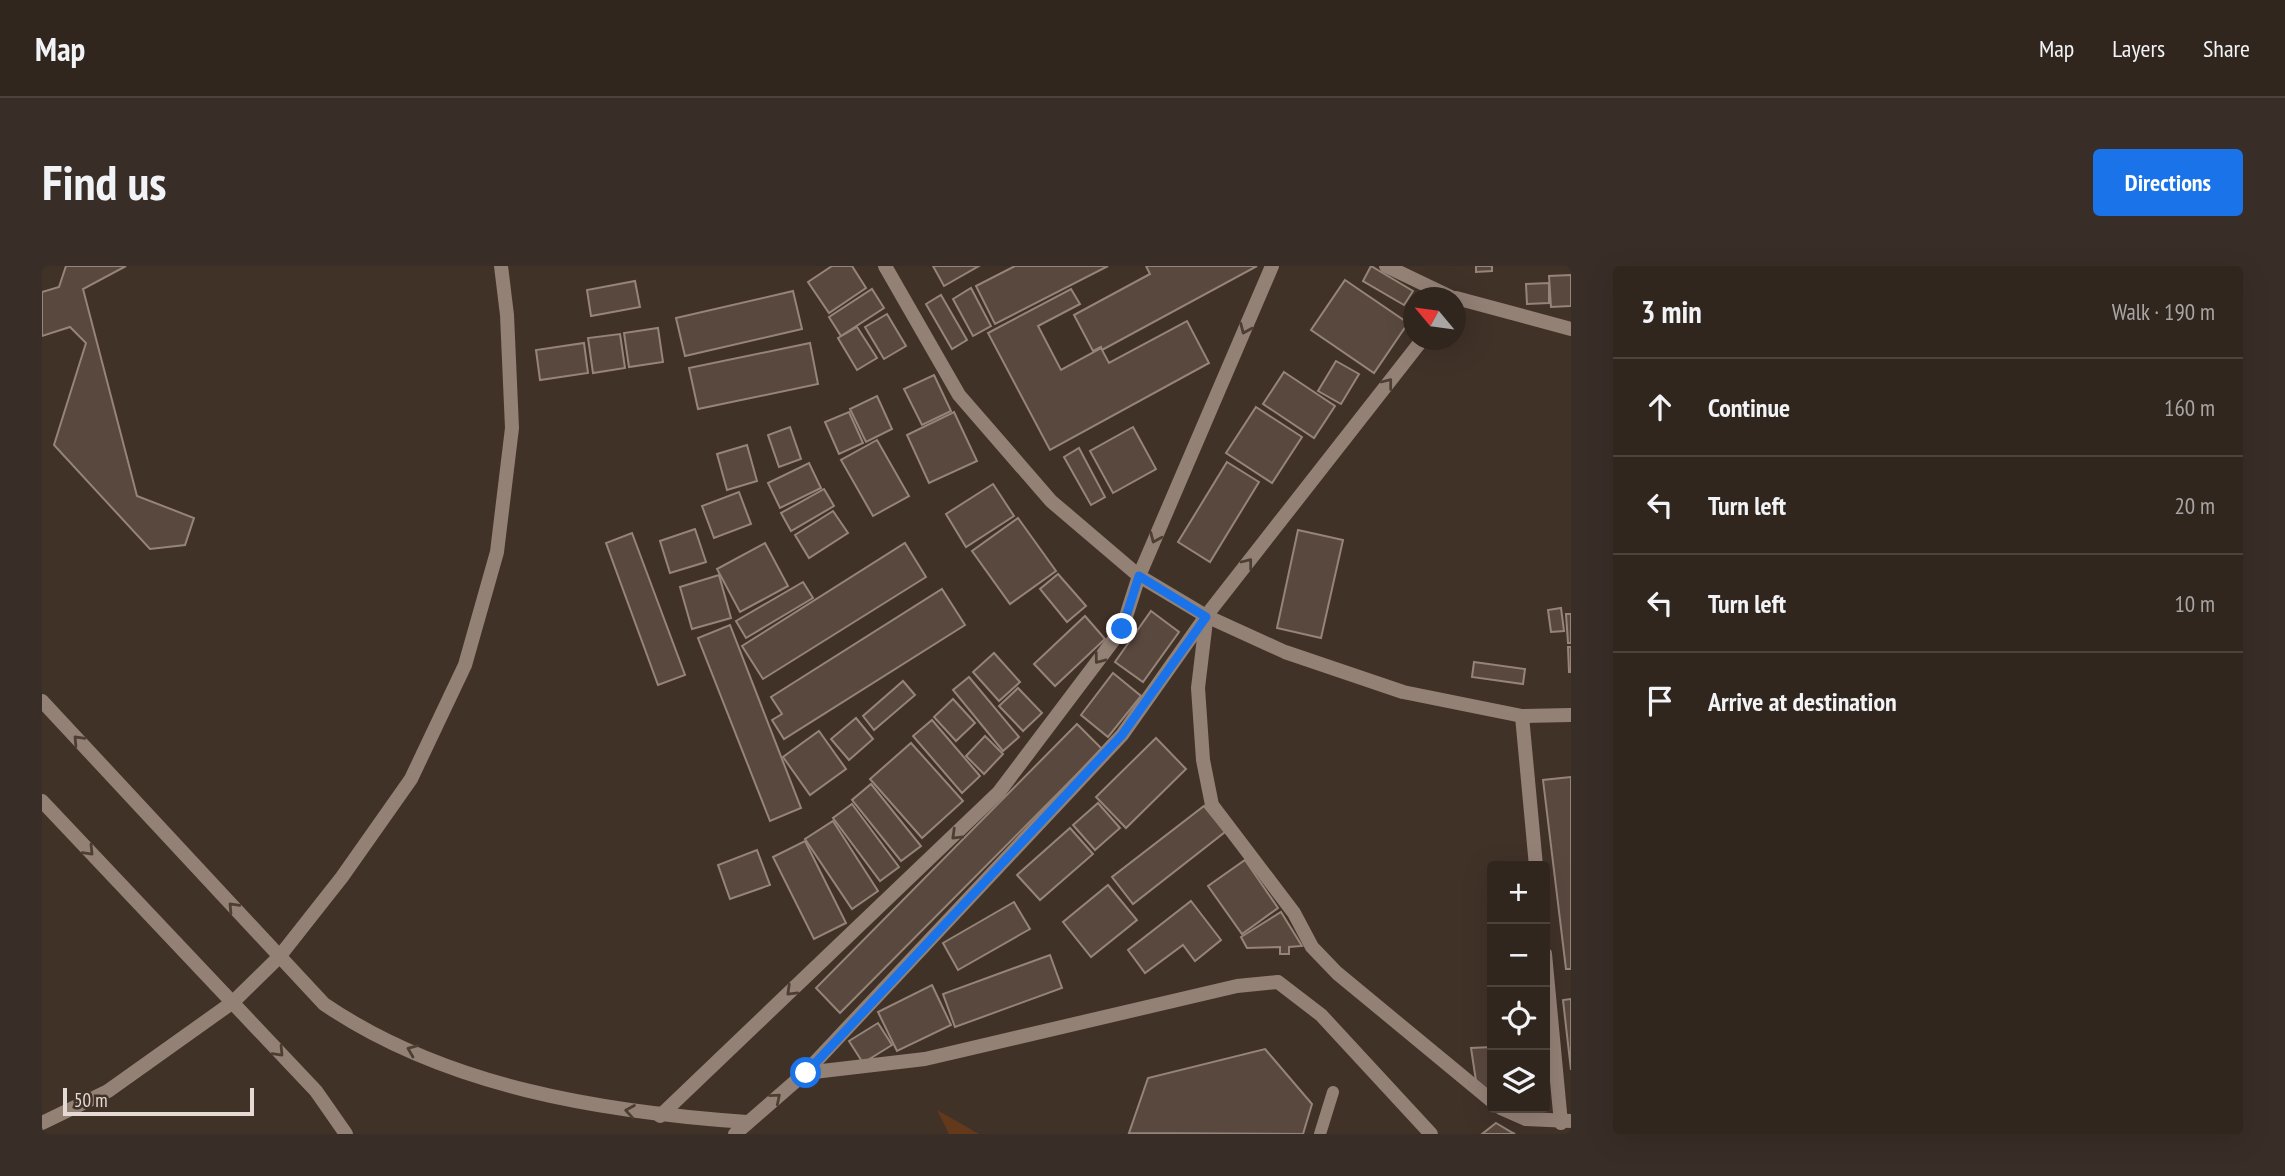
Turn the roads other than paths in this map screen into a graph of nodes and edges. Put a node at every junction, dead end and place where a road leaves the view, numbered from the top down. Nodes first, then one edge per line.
1 (500, 266) edge
2 (885, 266) edge
3 (1272, 266) edge
4 (1386, 266) edge
5 (1431, 287) edge
6 (1466, 301) edge
7 (1571, 329) edge
8 (1414, 350) edge
9 (1139, 576) junction
10 (1206, 617) junction
11 (42, 701) edge
12 (1571, 715) edge
13 (1522, 716) junction
14 (42, 801) edge
15 (1536, 861) edge
16 (279, 957) junction
17 (1549, 987) edge
18 (233, 1002) junction
19 (806, 1073) junction
20 (1333, 1092) dead end
21 (1487, 1097) edge
22 (1512, 1113) edge
23 (660, 1116) junction
24 (747, 1122) junction
25 (1566, 1122) edge
26 (42, 1123) edge
27 (346, 1134) edge
28 (735, 1134) edge
29 (1320, 1134) edge
30 (1431, 1134) edge

1 - 16 street
2 - 9 street
3 -> 9 street
4 - 5 street
6 - 7 street
10 -> 8 street
9 - 10 street
9 -> 23 street
10 - 13 street
10 - 19 street
10 - 21 street
16 -> 11 street
12 - 13 street
13 - 15 street
14 -> 18 street
16 - 18 street
23 -> 16 street
17 - 25 street
18 - 26 street
18 -> 27 street
24 -> 19 street
19 - 30 street
20 - 29 lane
22 - 25 street
23 - 24 street
24 - 28 street

